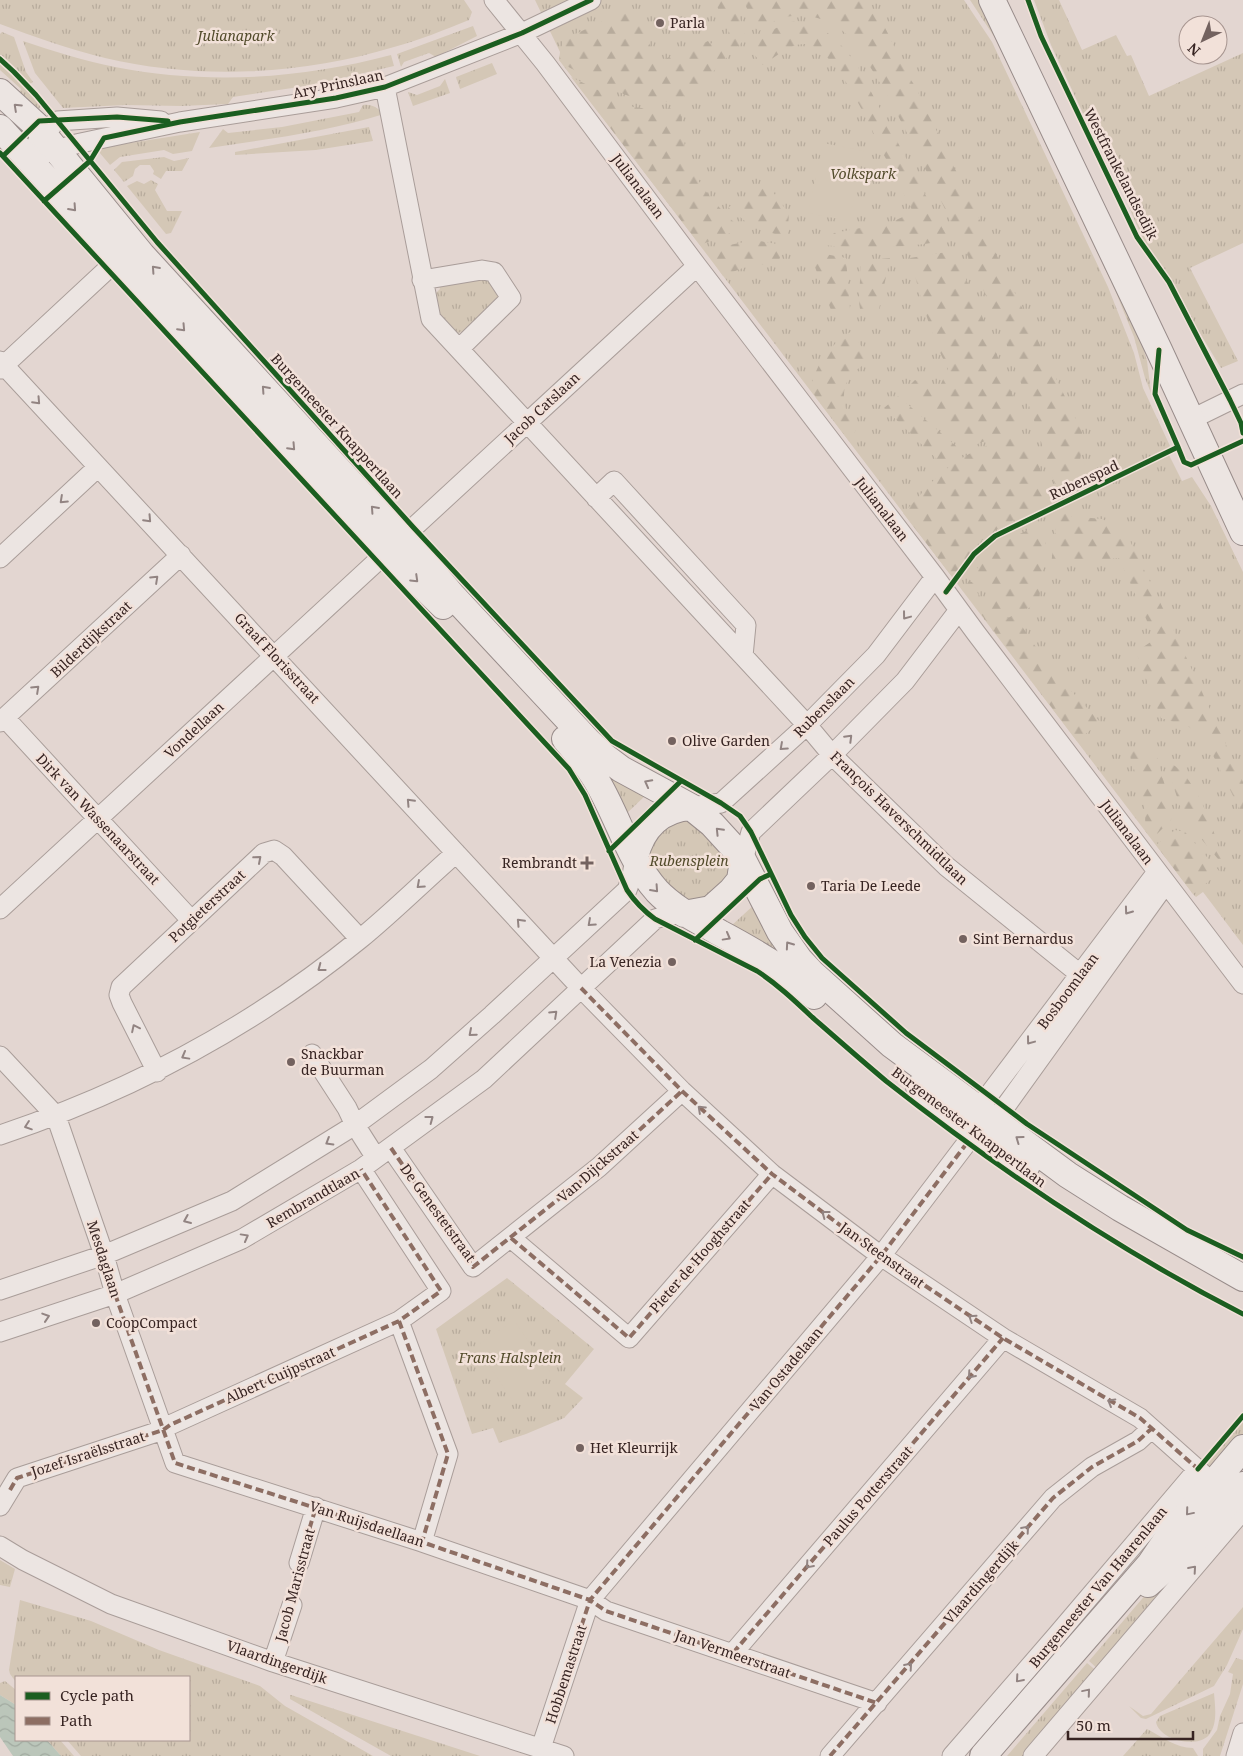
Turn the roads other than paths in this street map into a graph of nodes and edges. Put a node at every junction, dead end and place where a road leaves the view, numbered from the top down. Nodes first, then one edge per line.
1 (494, 0) edge
2 (591, 0) edge
3 (992, 0) edge
4 (522, 33) junction
5 (385, 87) junction
6 (0, 92) edge
7 (180, 122) junction
8 (0, 128) edge
9 (50, 141) junction
10 (28, 158) junction
11 (126, 252) junction
12 (697, 266) junction
13 (422, 280) junction
14 (459, 349) junction
15 (1, 365) edge
16 (1243, 394) edge
17 (1192, 418) junction
18 (526, 423) junction
19 (98, 467) junction
20 (1243, 532) edge
21 (394, 544) junction
22 (181, 555) junction
23 (0, 558) edge
24 (935, 577) junction
25 (959, 610) junction
26 (274, 656) junction
27 (2, 720) edge
28 (807, 725) junction
29 (832, 755) junction
30 (691, 807) junction
31 (98, 819) junction
32 (456, 853) junction
33 (635, 857) junction
34 (742, 860) junction
35 (1161, 878) junction
36 (0, 909) edge
37 (684, 914) junction
38 (191, 920) junction
39 (360, 939) junction
40 (553, 958) junction
41 (1086, 980) junction
42 (1243, 984) edge
43 (581, 988) junction
44 (312, 1054) dead end
45 (0, 1056) edge
46 (157, 1072) junction
47 (682, 1091) junction
48 (56, 1116) junction
49 (983, 1121) junction
50 (355, 1126) junction
51 (0, 1135) edge
52 (384, 1153) junction
53 (361, 1169) junction
54 (772, 1174) junction
55 (511, 1238) junction
56 (104, 1255) junction
57 (881, 1256) junction
58 (1243, 1278) edge
59 (0, 1290) edge
60 (115, 1294) junction
61 (1243, 1297) edge
62 (399, 1321) junction
63 (0, 1332) edge
64 (1003, 1338) junction
65 (1151, 1429) junction
66 (162, 1430) junction
67 (1243, 1448) edge
68 (1221, 1484) edge
69 (0, 1506) edge
70 (316, 1507) junction
71 (422, 1542) junction
72 (0, 1546) edge
73 (299, 1563) dead end
74 (590, 1600) junction
75 (292, 1605) dead end
76 (733, 1653) junction
77 (273, 1662) junction
78 (877, 1703) junction
79 (1243, 1733) edge
80 (541, 1748) junction
81 (564, 1756) edge
82 (830, 1756) edge
83 (952, 1756) edge
84 (984, 1756) edge
85 (1001, 1756) edge
86 (1033, 1756) edge
87 (1236, 1756) edge

1 - 4 street, Julianalaan
2 - 4 street, Ary Prinslaan
3 - 17 main road
4 - 5 street, Ary Prinslaan
4 - 12 street, Julianalaan
5 - 7 street, Ary Prinslaan
5 - 13 street, François Haverschmidtlaan
9 -> 6 main road, Burgemeester Knappertlaan
7 - 9 street, Ary Prinslaan
7 - 9 street, Ary Prinslaan
8 - 10 main road, Burgemeester Knappertlaan
9 - 10 street, Ary Prinslaan
9 - 11 main road, Burgemeester Knappertlaan
10 -> 11 main road, Burgemeester Knappertlaan
11 - 15 street
11 - 21 main road, Burgemeester Knappertlaan
12 - 18 street, Jacob Catslaan
12 - 24 street, Julianalaan
13 - 14 street, François Haverschmidtlaan
13 - 14 street
14 - 18 street, François Haverschmidtlaan
15 -> 19 street, Graaf Florisstraat
16 - 17 street
17 - 20 main road
18 - 21 street, Jacob Catslaan
18 - 28 street, François Haverschmidtlaan
19 -> 22 street, Graaf Florisstraat
19 -> 23 street
21 - 26 street, Vondellaan
30 -> 21 main road, Burgemeester Knappertlaan
21 -> 33 main road, Burgemeester Knappertlaan
22 - 26 street, Graaf Florisstraat
27 -> 22 street, Bilderdijkstraat
24 - 25 street, Julianalaan
24 -> 28 street, Rubenslaan
29 -> 25 street
25 - 35 street, Julianalaan
26 - 31 street, Vondellaan
32 -> 26 street, Graaf Florisstraat
27 - 31 street, Dirk van Wassenaarstraat
28 - 29 street, François Haverschmidtlaan
28 -> 30 street, Rubenslaan
29 - 34 street
29 - 41 street, François Haverschmidtlaan
30 - 33 main road
34 -> 30 main road
31 - 36 street, Vondellaan
31 - 38 street, Dirk van Wassenaarstraat
32 -> 39 street
40 -> 32 street, Graaf Florisstraat
33 -> 37 main road
33 -> 40 street
34 - 37 main road
49 -> 34 main road, Burgemeester Knappertlaan
35 - 41 street, Bosboomlaan
35 - 42 street, Julianalaan
37 - 43 street, Rembrandtlaan
37 -> 49 main road, Burgemeester Knappertlaan
38 -> 39 street, Potgieterstraat
46 -> 38 street, Potgieterstraat
39 -> 46 street
40 - 43 street
40 -> 50 street
41 - 49 street, Bosboomlaan
43 - 47 street, Jan Steenstraat
52 -> 43 street, Rembrandtlaan
44 - 50 street, De Genestetstraat
45 - 48 street
46 - 48 street
54 -> 47 street, Jan Steenstraat
47 - 55 street, Van Dijckstraat
48 -> 51 street
48 - 56 street, Mesdaglaan
49 - 57 street, Van Ostadelaan
58 -> 49 main road, Burgemeester Knappertlaan
49 - 61 main road, Burgemeester Knappertlaan
50 - 52 street, De Genestetstraat
50 -> 56 street
52 - 53 street, Rembrandtlaan
52 - 55 street, De Genestetstraat
60 -> 53 street, Rembrandtlaan
53 - 62 street
54 - 55 street, Pieter de Hooghstraat
57 -> 54 street, Jan Steenstraat
56 - 59 street
56 - 60 street, Mesdaglaan
64 -> 57 street, Jan Steenstraat
57 - 74 street, Van Ostadelaan
63 -> 60 street, Rembrandtlaan
60 - 66 street, Mesdaglaan
62 - 66 street, Albert Cuijpstraat
62 - 71 street
65 -> 64 street, Jan Steenstraat
64 -> 76 street, Paulus Potterstraat
65 - 68 street, Jan Steenstraat
78 -> 65 street, Vlaardingerdijk
66 - 69 street, Jozef Israëlsstraat
66 - 70 street, Van Ruijsdaellaan
67 - 68 main road, Burgemeester Van Haarenlaan
68 -> 83 street, Burgemeester Van Haarenlaan
68 -> 84 main road, Burgemeester Van Haarenlaan
68 - 85 main road, Burgemeester Van Haarenlaan
86 -> 68 street
70 - 71 street, Van Ruijsdaellaan
70 - 73 street, Jacob Marisstraat
71 - 74 street, Van Ruijsdaellaan
72 - 77 street, Vlaardingerdijk
74 - 76 street, Jan Vermeerstraat
74 - 80 street, Hobbemastraat
75 - 77 street, Jacob Marisstraat
76 - 78 street, Jan Vermeerstraat
77 - 80 street, Vlaardingerdijk
78 - 82 street, Vlaardingerdijk
79 - 87 street
80 - 81 street, Vlaardingerdijk

